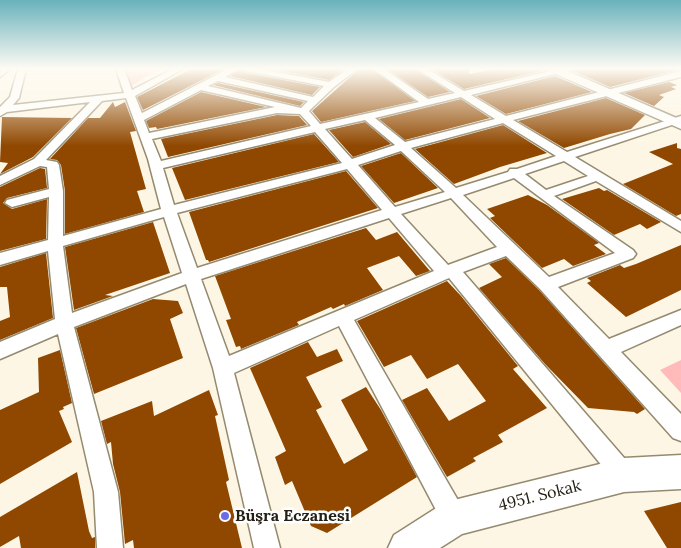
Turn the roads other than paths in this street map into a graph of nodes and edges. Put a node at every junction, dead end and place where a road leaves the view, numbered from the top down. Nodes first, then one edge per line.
1 (15, 95) edge
2 (129, 95) joint
3 (184, 95) edge
4 (235, 95) edge
5 (291, 95) edge
6 (321, 95) edge
7 (415, 95) edge
8 (456, 95) edge
9 (465, 95) edge
10 (598, 95) edge
11 (613, 95) edge
12 (0, 98) edge
13 (14, 98) junction
14 (99, 98) junction
15 (315, 100) junction
16 (426, 102) junction
17 (3, 111) edge
18 (303, 111) junction
19 (368, 117) junction
20 (139, 119) junction
21 (506, 120) junction
22 (678, 121) edge
23 (319, 129) junction
24 (145, 137) junction
25 (404, 146) junction
26 (566, 156) junction
27 (38, 162) junction
28 (350, 164) junction
29 (155, 166) junction
30 (514, 172) junction
31 (600, 176) junction
32 (0, 181) edge
33 (56, 191) junction
34 (455, 192) junction
35 (544, 195) junction
36 (12, 203) dead end
37 (169, 211) junction
38 (392, 212) junction
39 (681, 227) edge
40 (55, 243) junction
41 (508, 249) junction
42 (0, 259) edge
43 (449, 272) junction
44 (191, 275) junction
45 (546, 285) junction
46 (343, 317) junction
47 (681, 317) edge
48 (64, 322) junction
49 (607, 349) junction
50 (0, 351) edge
51 (223, 368) junction
52 (681, 430) edge
53 (681, 472) edge
54 (624, 475) junction
55 (454, 518) junction
56 (110, 548) edge
57 (267, 548) edge
58 (407, 548) edge

1 - 13 street
2 - 14 street
2 - 20 street
3 - 20 street
4 - 18 street
5 - 15 street
6 - 15 street
7 - 16 street
8 - 16 street
9 - 21 street
10 - 21 street
11 - 22 main road
12 - 13 street
13 - 17 street
14 - 17 street
14 - 27 street
15 - 18 street
16 - 19 street
18 - 23 street
18 - 24 street
19 - 23 street
19 - 25 street
20 - 24 street
21 - 25 street
21 - 26 street
22 - 26 street
23 - 28 street
23 - 29 street
24 - 29 street
25 - 28 street
25 - 34 street
26 - 30 street
26 - 31 street
27 - 32 street
27 - 33 street
28 - 37 street
28 - 38 street
29 - 37 street
30 - 34 street
30 - 35 street
31 - 35 street
31 - 39 street
33 - 36 street
33 - 40 street
34 - 38 street
34 - 41 street
35 - 45 street
37 - 40 street
37 - 44 street
38 - 43 street
38 - 44 street
40 - 42 street
40 - 48 street
41 - 43 street
41 - 45 street
43 - 46 street
43 - 54 street
44 - 48 street
44 - 51 street
45 - 49 street
46 - 51 street
46 - 55 street
47 - 49 street
48 - 50 street
48 - 56 street
49 - 52 street
51 - 57 street
53 - 54 main road, 4951. Sokak
54 - 55 main road, 4951. Sokak
55 - 58 main road, 4951. Sokak

